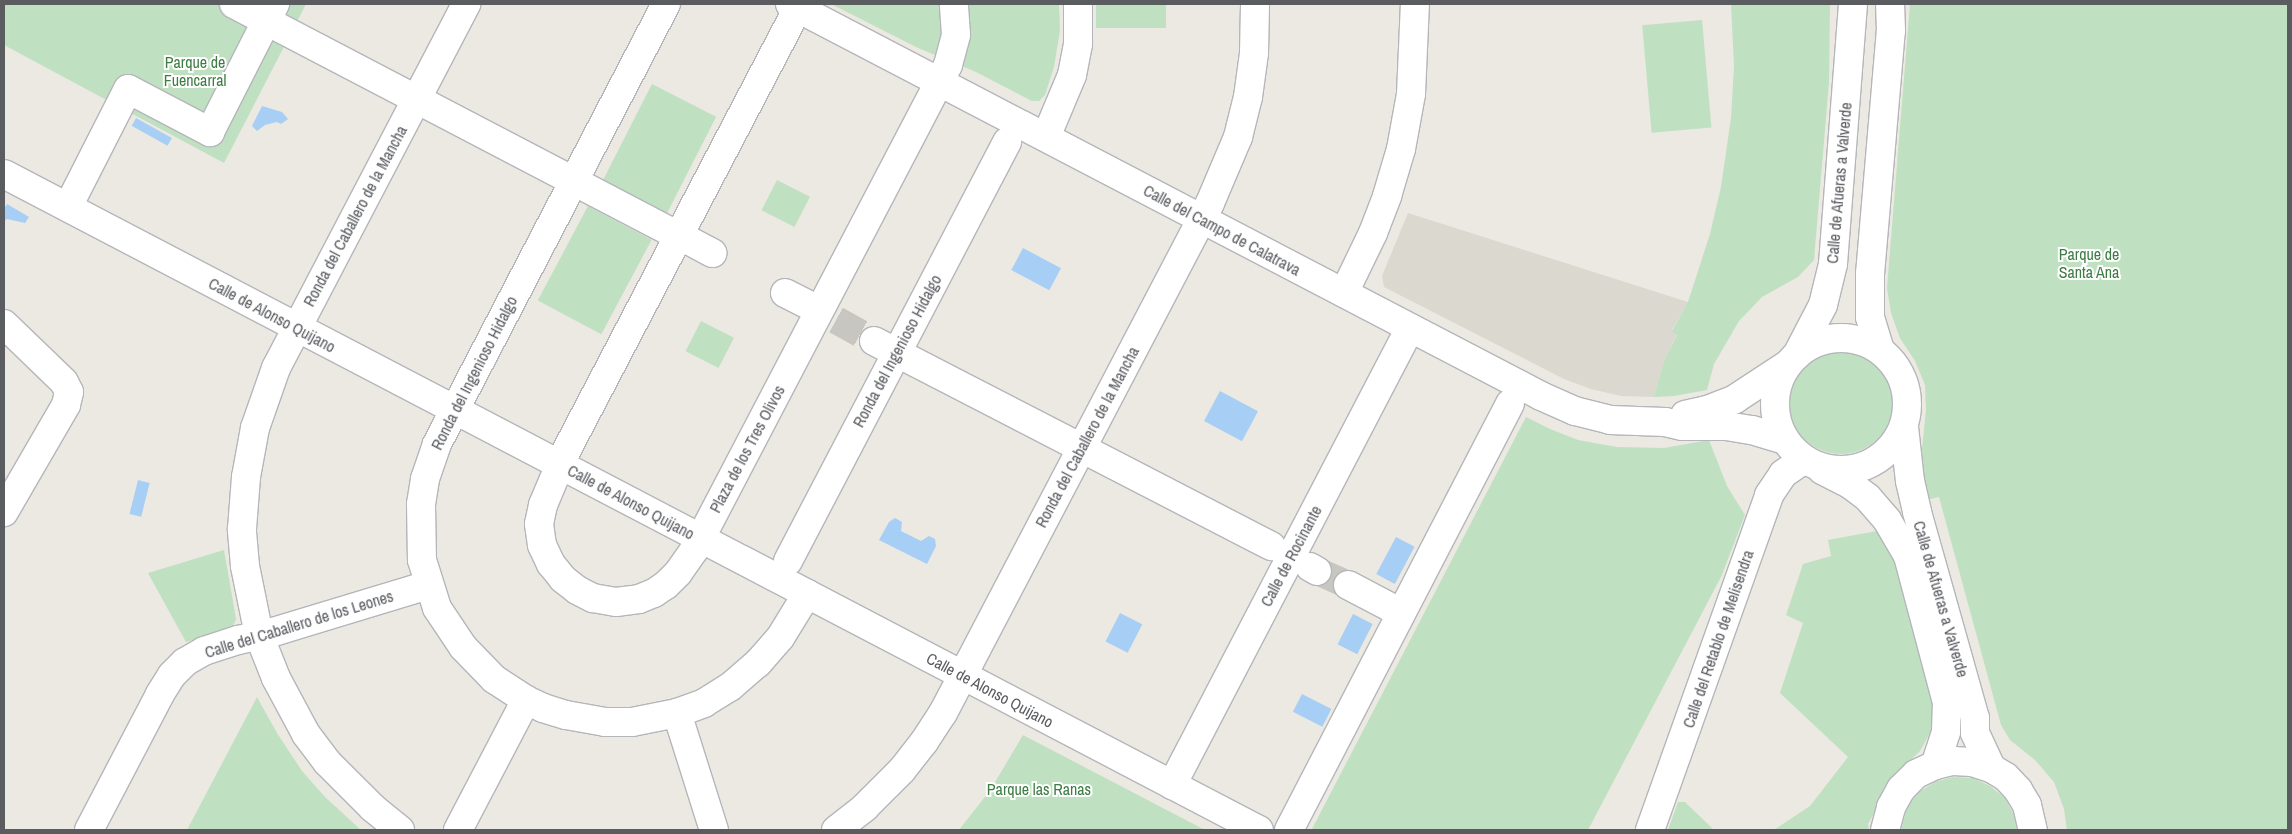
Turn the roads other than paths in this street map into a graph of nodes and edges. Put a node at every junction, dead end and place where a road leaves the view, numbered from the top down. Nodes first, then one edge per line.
1 (234, 4) edge
2 (466, 4) edge
3 (666, 4) edge
4 (954, 4) edge
5 (1078, 4) edge
6 (1255, 4) edge
7 (1415, 4) edge
8 (1852, 4) edge
9 (1890, 4) edge
10 (796, 5) edge
11 (271, 12) edge
12 (940, 82) junction
13 (1046, 137) junction
14 (1007, 142) dead end
15 (4, 174) edge
16 (74, 195) dead end
17 (1202, 219) junction
18 (712, 253) dead end
19 (785, 293) dead end
20 (1344, 293) junction
21 (825, 314) tunnel mouth
22 (4, 324) edge
23 (296, 328) junction
24 (1410, 328) junction
25 (885, 347) junction
26 (1880, 350) junction
27 (1792, 360) junction
28 (1510, 404) dead end
29 (454, 410) junction
30 (1665, 422) junction
31 (1904, 427) junction
32 (1800, 455) junction
33 (559, 465) junction
34 (4, 512) edge
35 (700, 539) junction
36 (1271, 546) dead end
37 (788, 561) dead end
38 (428, 585) junction
39 (1348, 585) tunnel mouth
40 (807, 594) junction
41 (1401, 613) junction
42 (259, 635) junction
43 (962, 676) junction
44 (526, 700) junction
45 (677, 713) junction
46 (1975, 718) junction
47 (1934, 765) junction
48 (1991, 768) junction
49 (1172, 785) junction
50 (89, 830) edge
51 (400, 830) edge
52 (458, 830) edge
53 (714, 830) edge
54 (836, 830) edge
55 (1259, 830) edge
56 (1289, 830) edge
57 (1650, 830) edge
58 (1886, 830) edge
59 (2033, 830) edge
60 (2052, 830) edge

1 - 11 street
2 - 23 street, Ronda del Caballero de la Mancha
3 - 29 street, Ronda del Ingenioso Hidalgo
4 - 12 street, Plaza de los Tres Olivos
5 - 13 street
6 - 17 street, Ronda del Caballero de la Mancha
7 - 20 street
8 - 27 street, Calle de Afueras a Valverde
9 - 26 street
10 - 12 street, Calle del Campo de Calatrava
10 - 33 street, Plaza de los Tres Olivos
11 - 16 street
11 - 18 street
12 - 13 street, Calle del Campo de Calatrava
12 - 35 street, Plaza de los Tres Olivos
13 - 17 street, Calle del Campo de Calatrava
14 - 25 street, Ronda del Ingenioso Hidalgo
15 - 23 street, Calle de Alonso Quijano
17 - 20 street, Calle del Campo de Calatrava
17 - 43 street, Ronda del Caballero de la Mancha
19 - 21 street
20 - 24 street, Calle del Campo de Calatrava
22 - 34 street
23 - 29 street, Calle de Alonso Quijano
23 - 42 street, Ronda del Caballero de la Mancha
24 - 30 street, Calle del Campo de Calatrava
24 - 49 street, Calle de Rocinante
25 - 36 street
25 - 37 street, Ronda del Ingenioso Hidalgo
26 - 27 street
26 - 31 street
27 - 30 street, Calle del Campo de Calatrava
27 - 32 street
28 - 41 street
29 - 33 street, Calle de Alonso Quijano
29 - 38 street, Ronda del Ingenioso Hidalgo
30 - 32 street, Calle del Campo de Calatrava
31 - 32 street
31 - 46 street, Calle de Afueras a Valverde
32 - 47 street, Calle de Afueras a Valverde
32 - 57 street, Calle del Retablo de Melisendra
33 - 35 street, Calle de Alonso Quijano
33 - 35 street, Plaza de los Tres Olivos
35 - 40 street, Calle de Alonso Quijano
38 - 42 street, Calle del Caballero de los Leones
38 - 44 street, Ronda del Ingenioso Hidalgo
39 - 41 street
40 - 43 street, Calle de Alonso Quijano
40 - 45 street, Ronda del Ingenioso Hidalgo
41 - 56 street
42 - 50 street, Calle del Caballero de los Leones
42 - 51 street, Ronda del Caballero de la Mancha
43 - 49 street, Calle de Alonso Quijano
43 - 54 street, Ronda del Caballero de la Mancha
44 - 45 street, Ronda del Ingenioso Hidalgo
44 - 52 street
45 - 53 street
46 - 48 street, Calle de Afueras a Valverde
46 - 60 street
47 - 48 street
47 - 58 street
48 - 59 street
49 - 55 street, Calle de Alonso Quijano

